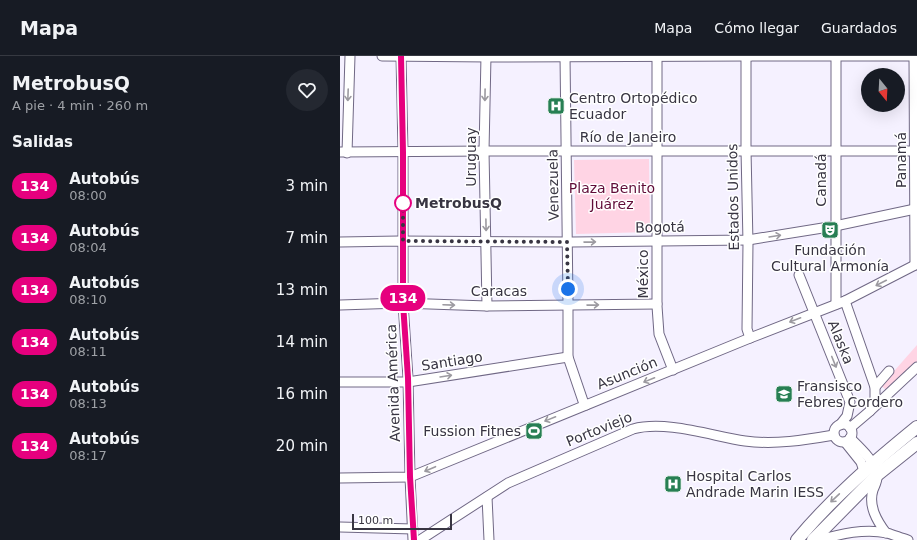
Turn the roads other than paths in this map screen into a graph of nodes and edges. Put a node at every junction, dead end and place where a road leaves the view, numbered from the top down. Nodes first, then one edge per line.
1 (350, 56) edge
2 (382, 56) edge
3 (486, 56) edge
4 (565, 56) edge
5 (657, 56) edge
6 (746, 56) edge
7 (750, 56) edge
8 (836, 56) edge
9 (916, 56) edge
10 (401, 57) edge
11 (484, 150) junction
12 (746, 150) junction
13 (567, 151) junction
14 (657, 151) junction
15 (835, 151) junction
16 (916, 151) edge
17 (343, 152) edge
18 (403, 152) junction
19 (916, 209) junction
20 (835, 226) junction
21 (657, 240) junction
22 (748, 240) junction
23 (403, 241) junction
24 (340, 242) edge
25 (486, 242) junction
26 (567, 242) junction
27 (916, 264) edge
28 (799, 275) dead end
29 (840, 302) junction
30 (403, 303) junction
31 (657, 304) junction
32 (340, 305) edge
33 (568, 305) junction
34 (487, 306) junction
35 (814, 313) junction
36 (750, 338) junction
37 (568, 357) junction
38 (917, 367) edge
39 (674, 370) junction
40 (889, 371) dead end
41 (340, 382) edge
42 (408, 382) junction
43 (875, 387) junction
44 (890, 393) junction
45 (586, 405) junction
46 (870, 411) junction
47 (840, 425) junction
48 (917, 427) edge
49 (834, 435) junction
50 (848, 436) junction
51 (917, 443) edge
52 (868, 468) junction
53 (878, 475) junction
54 (410, 477) junction
55 (340, 478) edge
56 (487, 497) junction
57 (340, 527) edge
58 (413, 529) junction
59 (886, 533) junction
60 (855, 536) edge
61 (414, 540) edge
62 (420, 540) edge
63 (489, 540) edge
64 (797, 540) edge
65 (813, 540) edge
66 (819, 540) edge
67 (908, 540) edge

1 -> 17 street
2 - 10 street
3 - 4 street
3 - 10 street
3 -> 11 street, Uruguay
4 - 5 street
4 - 13 street, Venezuela
5 - 6 street
5 - 14 street, México
6 - 7 street
6 - 12 street, Estados Unidos
7 - 8 street
8 - 9 street
8 - 15 street, Canadá
9 - 16 street, Panamá
10 - 18 street, Avenida América
11 - 13 street, Río de Janeiro
11 - 18 street, Río de Janeiro
11 -> 25 street, Uruguay
12 - 14 street, Río de Janeiro
12 - 15 street, Río de Janeiro
12 - 22 street, Estados Unidos
13 - 14 street, Río de Janeiro
13 - 26 street, Venezuela
14 - 21 street, México
15 - 16 street, Río de Janeiro
15 - 20 street, Canadá
16 - 19 street, Panamá
17 - 18 street, Río de Janeiro
18 - 23 street, Avenida América
19 - 20 street, Bogotá
19 - 27 street, Panamá
22 -> 20 street, Bogotá
20 - 29 street, Canadá
21 - 22 street, Bogotá
26 -> 21 street, Bogotá
21 - 31 street, México
22 - 36 street, Estados Unidos
23 - 24 street, Bogotá
23 - 25 street, Bogotá
23 - 30 street, Avenida América
25 - 26 street, Bogotá
25 - 34 street, Uruguay
26 - 33 street, Venezuela
27 -> 29 street, Asunción
28 - 35 street, Alaska
29 - 35 street, Asunción
29 - 43 street, Canadá
30 - 32 street, Caracas
30 -> 34 street, Caracas
30 - 42 street, Avenida América
33 -> 31 street, Caracas
31 - 39 street, México
33 - 34 street, Caracas
33 - 37 street, Venezuela
35 -> 36 street, Asunción
35 -> 47 street, Alaska
36 - 39 street, Asunción
42 -> 37 street, Santiago
37 - 45 street, Venezuela
38 - 44 street
39 -> 45 street, Asunción
40 - 43 street
41 - 42 street, Santiago
42 - 54 street, Avenida América
43 - 44 street
43 - 46 street, Canadá
44 - 46 street
45 -> 54 street, Asunción
46 - 50 street
47 - 49 street, Alaska
47 - 50 street
48 - 52 main road
49 - 50 street
49 - 56 street, Portoviejo
50 - 52 street
51 - 53 main road
52 - 53 street
52 -> 64 main road
53 - 59 street
53 - 65 main road
54 - 55 street, Asunción
54 - 58 street, Avenida América
56 - 62 street, Portoviejo
56 - 63 street
57 - 58 street
58 - 61 street, Avenida América
59 - 60 street
59 - 67 street
60 - 66 street

